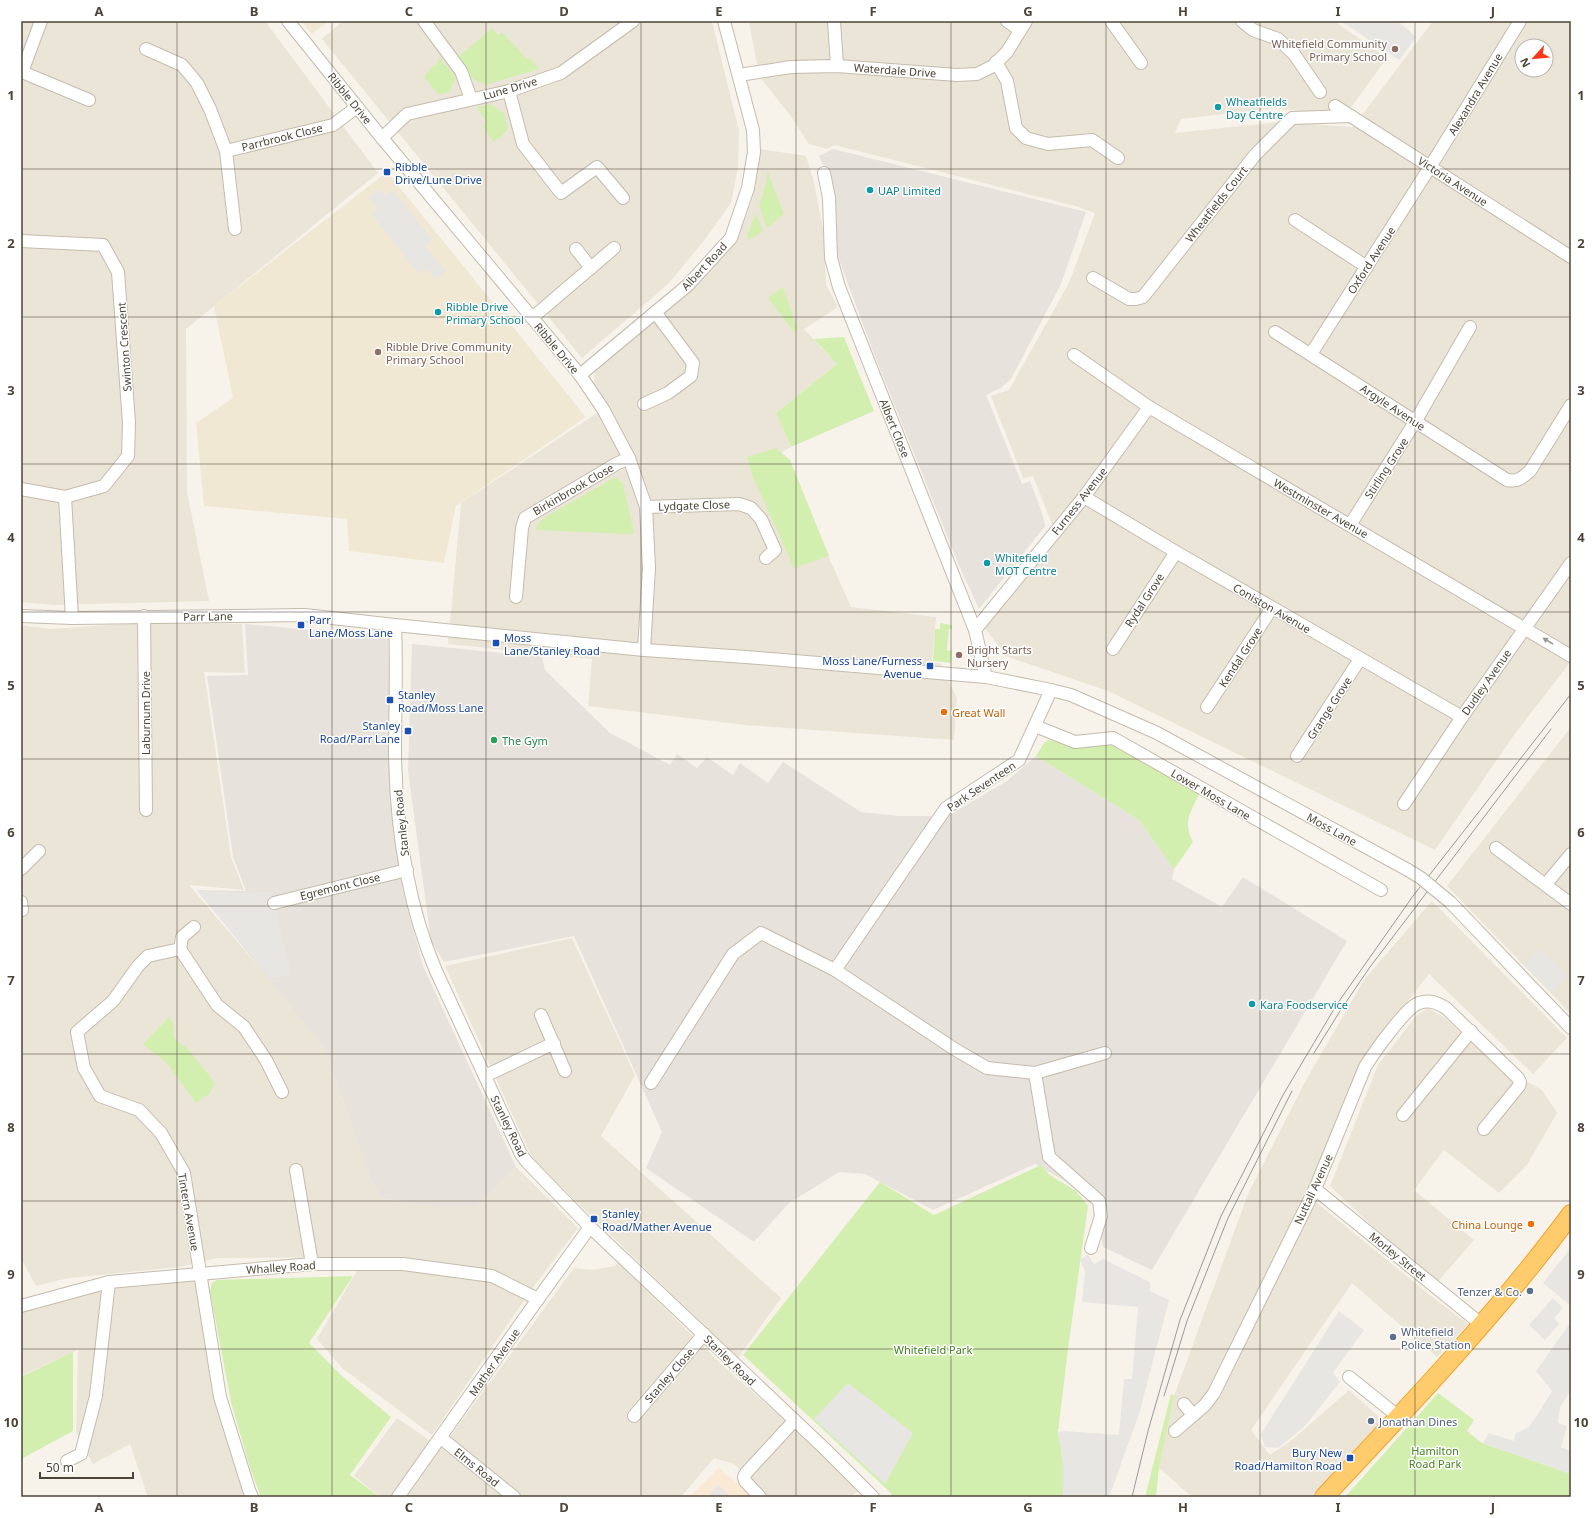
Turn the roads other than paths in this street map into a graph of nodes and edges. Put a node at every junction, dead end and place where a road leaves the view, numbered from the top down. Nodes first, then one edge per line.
1 (41, 21) edge
2 (288, 21) edge
3 (424, 21) edge
4 (632, 21) edge
5 (724, 21) edge
6 (834, 21) edge
7 (1007, 21) edge
8 (1111, 21) edge
9 (1242, 21) edge
10 (1520, 21) edge
11 (1023, 25) edge
12 (146, 49) dead end
13 (996, 62) junction
14 (1141, 63) dead end
15 (837, 66) junction
16 (739, 75) junction
17 (508, 90) junction
18 (1320, 92) dead end
19 (471, 99) junction
20 (89, 100) dead end
21 (1335, 106) dead end
22 (357, 107) junction
23 (1352, 116) junction
24 (382, 138) junction
25 (226, 151) junction
26 (1118, 158) dead end
27 (1430, 167) junction
28 (824, 173) dead end
29 (623, 198) dead end
30 (1295, 220) dead end
31 (235, 229) dead end
32 (21, 241) edge
33 (576, 248) dead end
34 (614, 248) dead end
35 (1571, 257) edge
36 (1367, 267) junction
37 (591, 268) junction
38 (1093, 278) dead end
39 (655, 312) junction
40 (532, 318) junction
41 (1470, 327) dead end
42 (1274, 332) dead end
43 (1311, 354) junction
44 (1074, 355) dead end
45 (580, 375) junction
46 (644, 404) dead end
47 (1571, 405) edge
48 (1149, 407) junction
49 (1415, 422) junction
50 (629, 458) junction
51 (21, 489) edge
52 (65, 497) junction
53 (1084, 497) junction
54 (646, 507) junction
55 (1350, 525) junction
56 (1176, 552) junction
57 (766, 558) dead end
58 (1571, 563) edge
59 (516, 597) dead end
60 (1272, 608) junction
61 (21, 616) edge
62 (144, 616) junction
63 (72, 618) junction
64 (395, 625) junction
65 (1524, 627) junction
66 (975, 630) junction
67 (1113, 649) dead end
68 (644, 650) junction
69 (1571, 656) edge
70 (1360, 659) junction
71 (986, 677) junction
72 (1052, 690) junction
73 (1208, 707) dead end
74 (1462, 717) junction
75 (1035, 726) junction
76 (1297, 756) dead end
77 (1404, 804) dead end
78 (146, 810) dead end
79 (1496, 848) dead end
80 (39, 851) dead end
81 (1571, 854) edge
82 (21, 869) edge
83 (407, 870) junction
84 (1546, 884) junction
85 (1381, 890) dead end
86 (274, 903) dead end
87 (1571, 904) edge
88 (194, 927) dead end
89 (180, 949) junction
90 (835, 970) junction
91 (541, 1015) dead end
92 (1571, 1028) edge
93 (1471, 1032) junction
94 (554, 1043) junction
95 (1105, 1053) dead end
96 (565, 1071) dead end
97 (1035, 1073) junction
98 (485, 1076) junction
99 (651, 1084) dead end
100 (282, 1092) dead end
101 (1410, 1111) dead end
102 (1484, 1129) dead end
103 (296, 1170) dead end
104 (1315, 1189) junction
105 (1571, 1214) edge
106 (590, 1227) junction
107 (1091, 1248) dead end
108 (312, 1264) junction
109 (200, 1273) junction
110 (109, 1282) junction
111 (538, 1299) junction
112 (23, 1301) edge
113 (1481, 1324) junction
114 (704, 1334) junction
115 (1349, 1377) dead end
116 (1184, 1404) dead end
117 (1193, 1415) junction
118 (634, 1416) dead end
119 (1399, 1417) junction
120 (794, 1421) junction
121 (1175, 1431) dead end
122 (441, 1438) junction
123 (67, 1461) dead end
124 (869, 1495) edge
125 (252, 1497) edge
126 (398, 1497) edge
127 (514, 1497) edge
128 (760, 1497) edge
129 (1324, 1497) edge

1 - 20 street
2 - 22 street, Ribble Drive
3 - 19 street
4 - 17 street, Lune Drive
5 - 16 street, Albert Road
6 - 15 street
7 - 11 street
8 - 14 street
9 - 18 street
10 - 27 street, Alexandra Avenue
11 - 13 street, Waterdale Drive
12 - 25 street, Parrbrook Close
13 - 15 street, Waterdale Drive
13 - 26 street
15 - 16 street, Waterdale Drive
16 - 39 street, Albert Road
17 - 19 street, Lune Drive
17 - 29 street
19 - 24 street, Lune Drive
21 - 23 street, Victoria Avenue
22 - 24 street, Ribble Drive
22 - 25 street, Parrbrook Close
23 - 27 street, Victoria Avenue
23 - 38 street, Wheatfields Court
24 - 40 street, Ribble Drive
25 - 31 street, Parrbrook Close
27 - 35 street, Victoria Avenue
27 - 36 street, Oxford Avenue
28 - 66 street, Albert Close
30 - 36 street
32 - 52 street, Swinton Crescent
33 - 37 street
34 - 37 street
36 - 43 street, Oxford Avenue
37 - 40 street
39 - 45 street, Albert Road
39 - 46 street
40 - 45 street, Ribble Drive
41 - 49 street, Stirling Grove
42 - 43 street, Argyle Avenue
43 - 49 street, Argyle Avenue
44 - 48 street, Westminster Avenue
45 - 50 street, Ribble Drive
47 - 49 street, Argyle Avenue
48 - 53 street, Furness Avenue
48 - 55 street, Westminster Avenue
49 - 55 street, Stirling Grove
50 - 54 street, Ribble Drive
50 - 59 street, Birkinbrook Close
51 - 52 street, Swinton Crescent
52 - 63 street
53 - 56 street, Coniston Avenue
53 - 66 street, Furness Avenue
54 - 57 street, Lydgate Close
54 - 68 street, Ribble Drive
55 - 65 street, Westminster Avenue
56 - 60 street, Coniston Avenue
56 - 67 street, Rydal Grove
58 - 65 street, Dudley Avenue
60 - 70 street, Coniston Avenue
60 - 73 street, Kendal Grove
61 - 63 street, Parr Lane
62 - 63 street, Parr Lane
62 - 64 street, Parr Lane
62 - 78 street, Laburnum Drive
64 - 68 street, Parr Lane
64 - 83 street, Stanley Road
69 -> 65 street, Westminster Avenue
65 - 74 street, Dudley Avenue
66 - 71 street, Albert Close
68 - 71 street, Parr Lane
70 - 74 street, Coniston Avenue
70 - 76 street, Grange Grove
71 - 72 street
72 - 75 street, Park Seventeen
72 - 92 street, Moss Lane, bridge
74 - 77 street, Dudley Avenue
75 - 85 street, Lower Moss Lane
75 - 90 street, Park Seventeen
79 - 84 street
80 - 82 street
81 - 84 street
83 - 86 street, Egremont Close
83 - 98 street, Stanley Road
84 - 87 street
88 - 89 street
89 - 100 street
89 - 109 street, Tintern Avenue
90 - 97 street
90 - 99 street
91 - 94 street
93 - 101 street
93 - 102 street, Nuttall Avenue
93 - 104 street, Nuttall Avenue
94 - 96 street
94 - 98 street
95 - 97 street
97 - 107 street
98 - 106 street, Stanley Road
103 - 108 street
104 - 113 street, Morley Street
104 - 117 street, Nuttall Avenue
105 - 113 highway
106 - 111 street, Mather Avenue
106 - 114 street, Stanley Road
108 - 109 street, Whalley Road
108 - 111 street, Whalley Road
109 - 110 street, Whalley Road
109 - 125 street, Tintern Avenue
110 - 112 street, Whalley Road
110 - 123 street
111 - 122 street, Mather Avenue
113 - 119 highway
114 - 118 street, Stanley Close
114 - 120 street, Stanley Road
115 - 119 street
116 - 117 street
117 - 121 street, Nuttall Avenue
119 - 129 highway
120 - 124 street, Stanley Road
120 - 128 street
122 - 126 street, Mather Avenue
122 - 127 street, Elms Road

